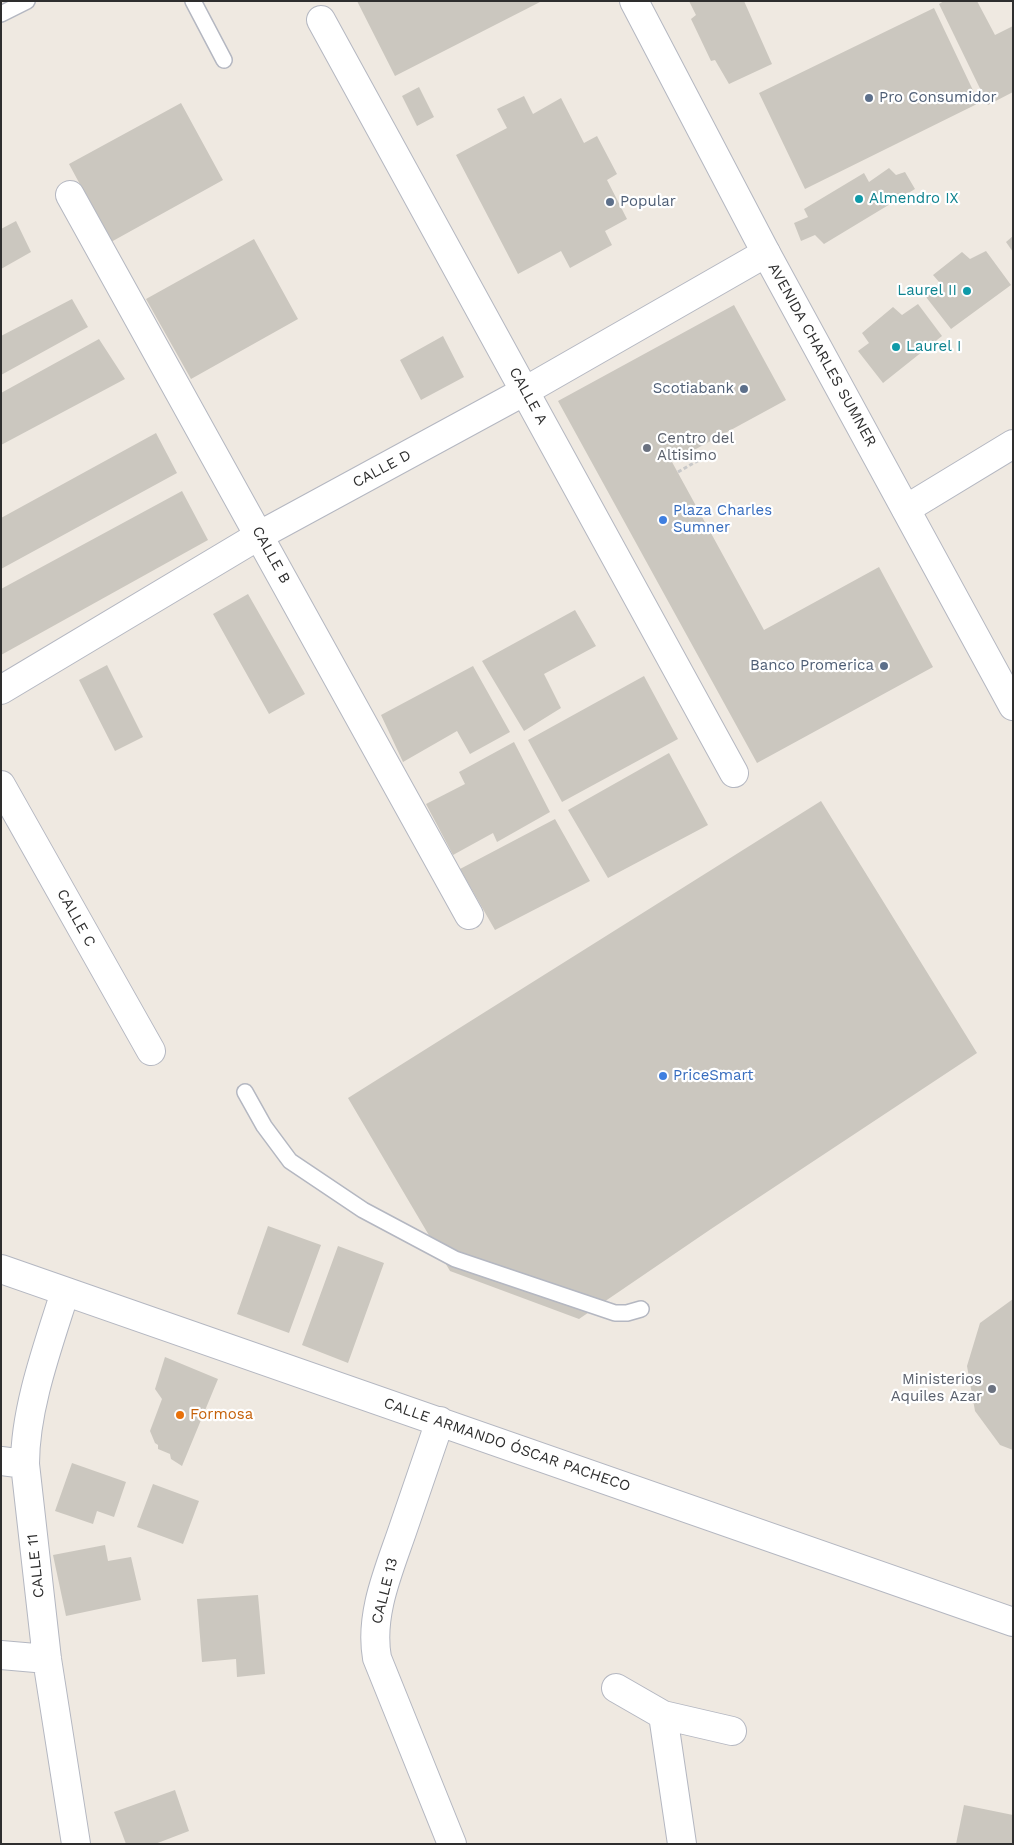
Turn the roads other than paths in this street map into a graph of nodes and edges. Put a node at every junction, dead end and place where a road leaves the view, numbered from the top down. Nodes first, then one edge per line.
1 (27, 1) edge
2 (193, 1) edge
3 (634, 1) edge
4 (1, 14) edge
5 (321, 20) dead end
6 (224, 60) dead end
7 (70, 195) dead end
8 (766, 253) junction
9 (525, 391) junction
10 (1013, 444) edge
11 (906, 509) junction
12 (260, 535) junction
13 (1, 690) edge
14 (1013, 706) edge
15 (734, 773) dead end
16 (1, 785) edge
17 (469, 915) dead end
18 (151, 1051) dead end
19 (245, 1092) dead end
20 (1, 1269) edge
21 (65, 1292) junction
22 (641, 1309) dead end
23 (440, 1421) junction
24 (13, 1462) edge
25 (1013, 1622) edge
26 (1, 1655) edge
27 (47, 1659) junction
28 (616, 1688) dead end
29 (663, 1715) junction
30 (732, 1731) dead end
31 (76, 1844) edge
32 (452, 1844) edge
33 (682, 1844) edge

1 - 4 lane
2 - 6 lane
3 - 8 street, AVENIDA CHARLES SUMNER
5 - 9 street, CALLE A
7 - 12 street, CALLE B
8 - 9 street, CALLE D
8 - 11 street, AVENIDA CHARLES SUMNER
9 - 12 street, CALLE D
9 - 15 street, CALLE A
10 - 11 street
11 - 14 street, AVENIDA CHARLES SUMNER
12 - 13 street, CALLE D
12 - 17 street, CALLE B
16 - 18 street, CALLE C
19 - 22 lane
20 - 21 street, CALLE ARMANDO ÓSCAR PACHECO
21 - 23 street, CALLE ARMANDO ÓSCAR PACHECO
21 - 24 street, CALLE 11
23 - 25 street, CALLE ARMANDO ÓSCAR PACHECO
23 - 32 street, CALLE 13
24 - 27 street, CALLE 11
26 - 27 street
27 - 31 street, CALLE 11
28 - 29 street
29 - 30 street
29 - 33 street

